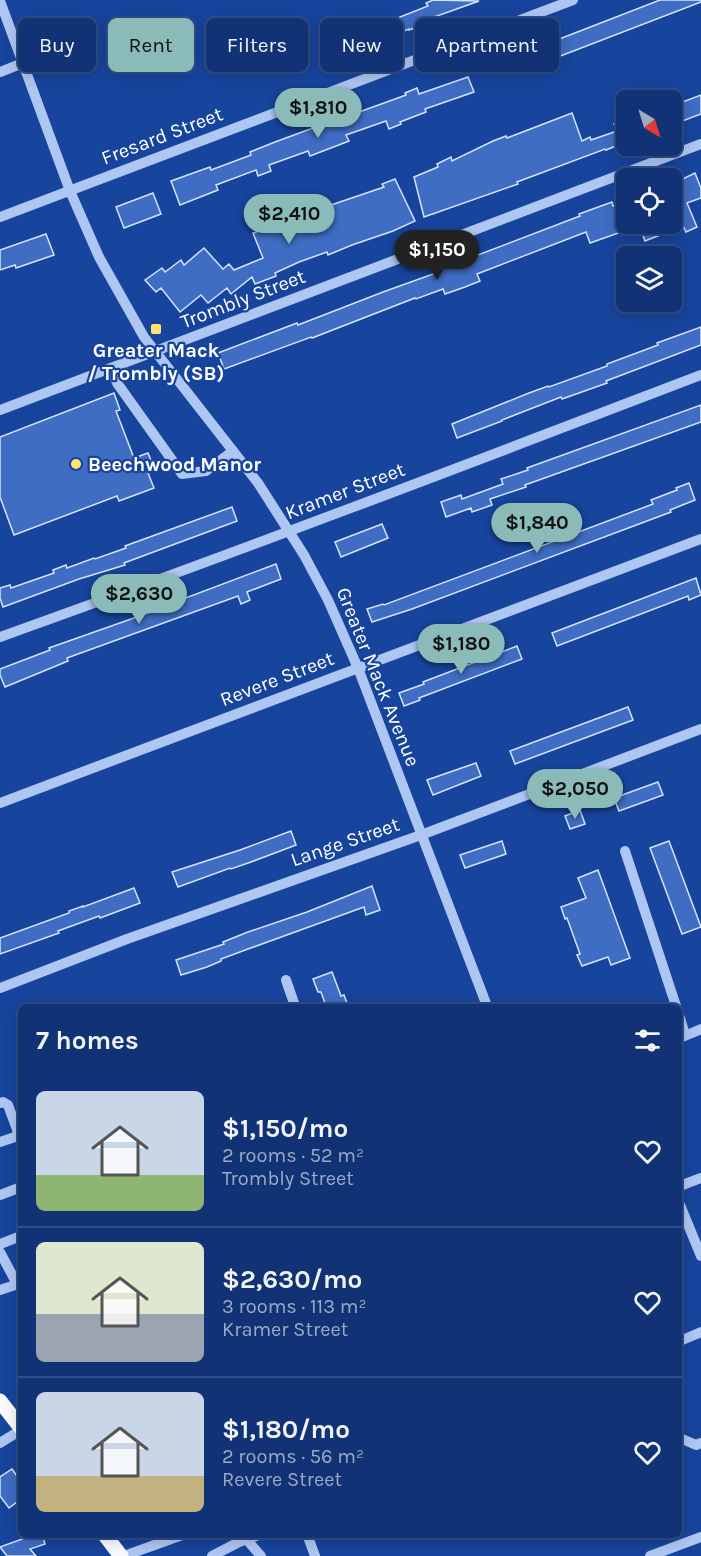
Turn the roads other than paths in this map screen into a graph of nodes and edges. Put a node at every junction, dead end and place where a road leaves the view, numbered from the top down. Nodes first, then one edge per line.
1 (573, 0) edge
2 (0, 1) edge
3 (18, 50) edge
4 (18, 65) edge
5 (0, 72) edge
6 (26, 72) edge
7 (701, 144) edge
8 (70, 191) junction
9 (0, 217) edge
10 (155, 350) junction
11 (111, 368) junction
12 (701, 375) edge
13 (0, 410) edge
14 (233, 451) junction
15 (290, 530) junction
16 (701, 539) edge
17 (0, 637) edge
18 (358, 668) junction
19 (701, 729) edge
20 (0, 803) edge
21 (421, 835) junction
22 (625, 851) dead end
23 (286, 980) dead end
24 (0, 987) edge
25 (294, 1004) edge
26 (486, 1004) edge
27 (675, 1004) edge
28 (701, 1029) edge
29 (682, 1036) edge
30 (0, 1103) edge
31 (0, 1142) edge
32 (701, 1178) edge
33 (682, 1185) edge
34 (18, 1188) edge
35 (0, 1195) edge
36 (682, 1210) edge
37 (18, 1237) edge
38 (0, 1244) edge
39 (0, 1252) edge
40 (701, 1256) edge
41 (18, 1281) edge
42 (18, 1283) edge
43 (0, 1290) edge
44 (701, 1332) edge
45 (682, 1340) edge
46 (0, 1401) edge
47 (18, 1425) edge
48 (18, 1431) edge
49 (682, 1439) edge
50 (0, 1443) edge
51 (701, 1443) edge
52 (701, 1537) edge
53 (107, 1538) edge
54 (173, 1538) edge
55 (308, 1538) edge
56 (241, 1539) edge
57 (122, 1556) edge
58 (212, 1556) edge
59 (261, 1556) edge
60 (315, 1556) edge
61 (650, 1556) edge

1 - 8 street, Fresard Street
2 - 3 street, Greater Mack Avenue
4 - 5 street
6 - 8 street, Greater Mack Avenue
7 - 10 street, Trombly Street
8 - 9 street, Fresard Street
8 - 10 street, Greater Mack Avenue
10 - 11 street, Trombly Street
10 - 14 street, Greater Mack Avenue
11 - 13 street, Trombly Street
11 - 14 street
12 - 15 street, Kramer Street
14 - 15 street, Greater Mack Avenue
15 - 17 street, Kramer Street
15 - 18 street, Greater Mack Avenue
16 - 18 street, Revere Street
18 - 20 street, Revere Street
18 - 21 street, Greater Mack Avenue
19 - 21 street, Lange Street
21 - 24 street, Lange Street
21 - 26 street, Greater Mack Avenue
22 - 27 street
23 - 25 street
28 - 29 street
30 - 31 street
32 - 33 street
34 - 35 street
36 - 40 street
37 - 38 street
39 - 41 street
42 - 43 street
44 - 45 street
46 - 47 main road
48 - 50 street
49 - 51 street
52 - 61 street
53 - 57 main road
54 - 57 street
55 - 60 street
56 - 58 street
56 - 59 street

